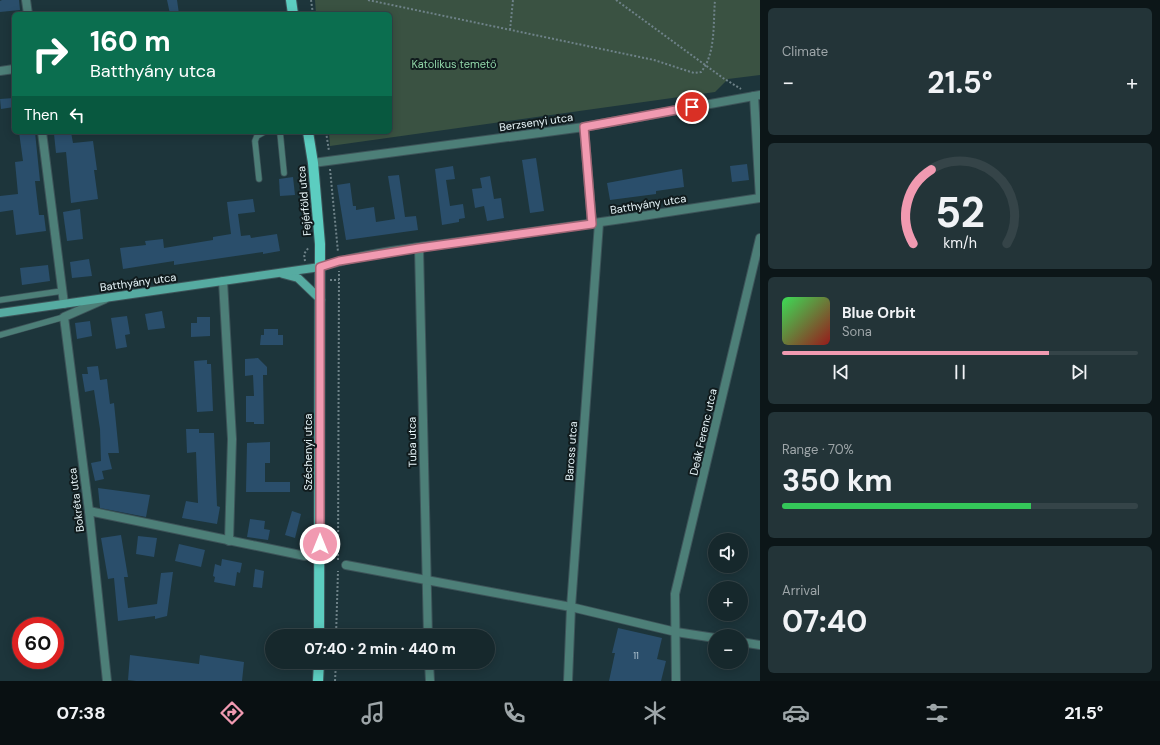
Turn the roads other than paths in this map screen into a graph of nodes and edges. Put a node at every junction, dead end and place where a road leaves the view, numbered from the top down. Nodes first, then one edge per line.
1 (26, 0) edge
2 (291, 0) edge
3 (28, 12) edge
4 (293, 12) edge
5 (12, 69) edge
6 (0, 71) edge
7 (757, 96) edge
8 (584, 127) junction
9 (42, 134) edge
10 (260, 134) edge
11 (280, 134) edge
12 (308, 134) edge
13 (313, 163) junction
14 (284, 173) dead end
15 (259, 179) dead end
16 (760, 198) edge
17 (596, 224) junction
18 (760, 238) edge
19 (419, 248) junction
20 (320, 267) junction
21 (278, 273) junction
22 (223, 280) junction
23 (62, 291) junction
24 (107, 298) junction
25 (0, 300) edge
26 (321, 300) junction
27 (64, 304) junction
28 (0, 313) edge
29 (64, 317) junction
30 (0, 335) edge
31 (89, 512) junction
32 (229, 541) junction
33 (305, 556) dead end
34 (342, 564) road end
35 (427, 580) junction
36 (571, 607) junction
37 (319, 629) edge
38 (428, 629) edge
39 (676, 632) junction
40 (708, 637) edge
41 (748, 643) edge
42 (760, 645) edge
43 (319, 669) edge
44 (429, 669) edge
45 (107, 681) edge
46 (318, 681) edge
47 (430, 681) edge
48 (568, 681) edge
49 (676, 681) edge

1 - 3 street
2 - 4 main road
5 - 6 street
7 - 8 street, Berzsenyi utca
7 - 16 street
8 - 13 street, Berzsenyi utca
8 - 17 street, Baross utca
9 - 23 street
10 - 15 lane
11 - 14 lane
12 - 13 main road, Fejérföld utca
13 - 20 main road, Fejérföld utca
16 - 17 street, Batthyány utca
17 - 19 street, Batthyány utca
17 - 36 street, Baross utca
18 - 39 street, Deák Ferenc utca
19 - 20 street, Batthyány utca
19 - 35 street, Tuba utca
20 - 21 main road, Batthyány utca
20 - 26 main road, Széchenyi utca
21 - 22 main road, Batthyány utca
21 - 26 main road, Batthyány utca
22 - 24 main road, Batthyány utca
22 - 32 street
23 - 25 lane
23 - 27 street
24 - 27 main road, Batthyány utca
24 - 29 street
26 - 37 main road, Széchenyi utca
27 - 28 main road, Batthyány utca
29 - 30 lane
29 - 31 street, Bokréta utca
31 - 32 street
31 - 45 street, Bokréta utca
32 - 33 street
34 - 35 street
35 - 36 street
35 - 38 street, Tuba utca
36 - 39 street
36 - 48 street, Baross utca
39 - 40 street
39 - 49 street, Deák Ferenc utca
41 - 42 street
43 - 46 main road
44 - 47 street

